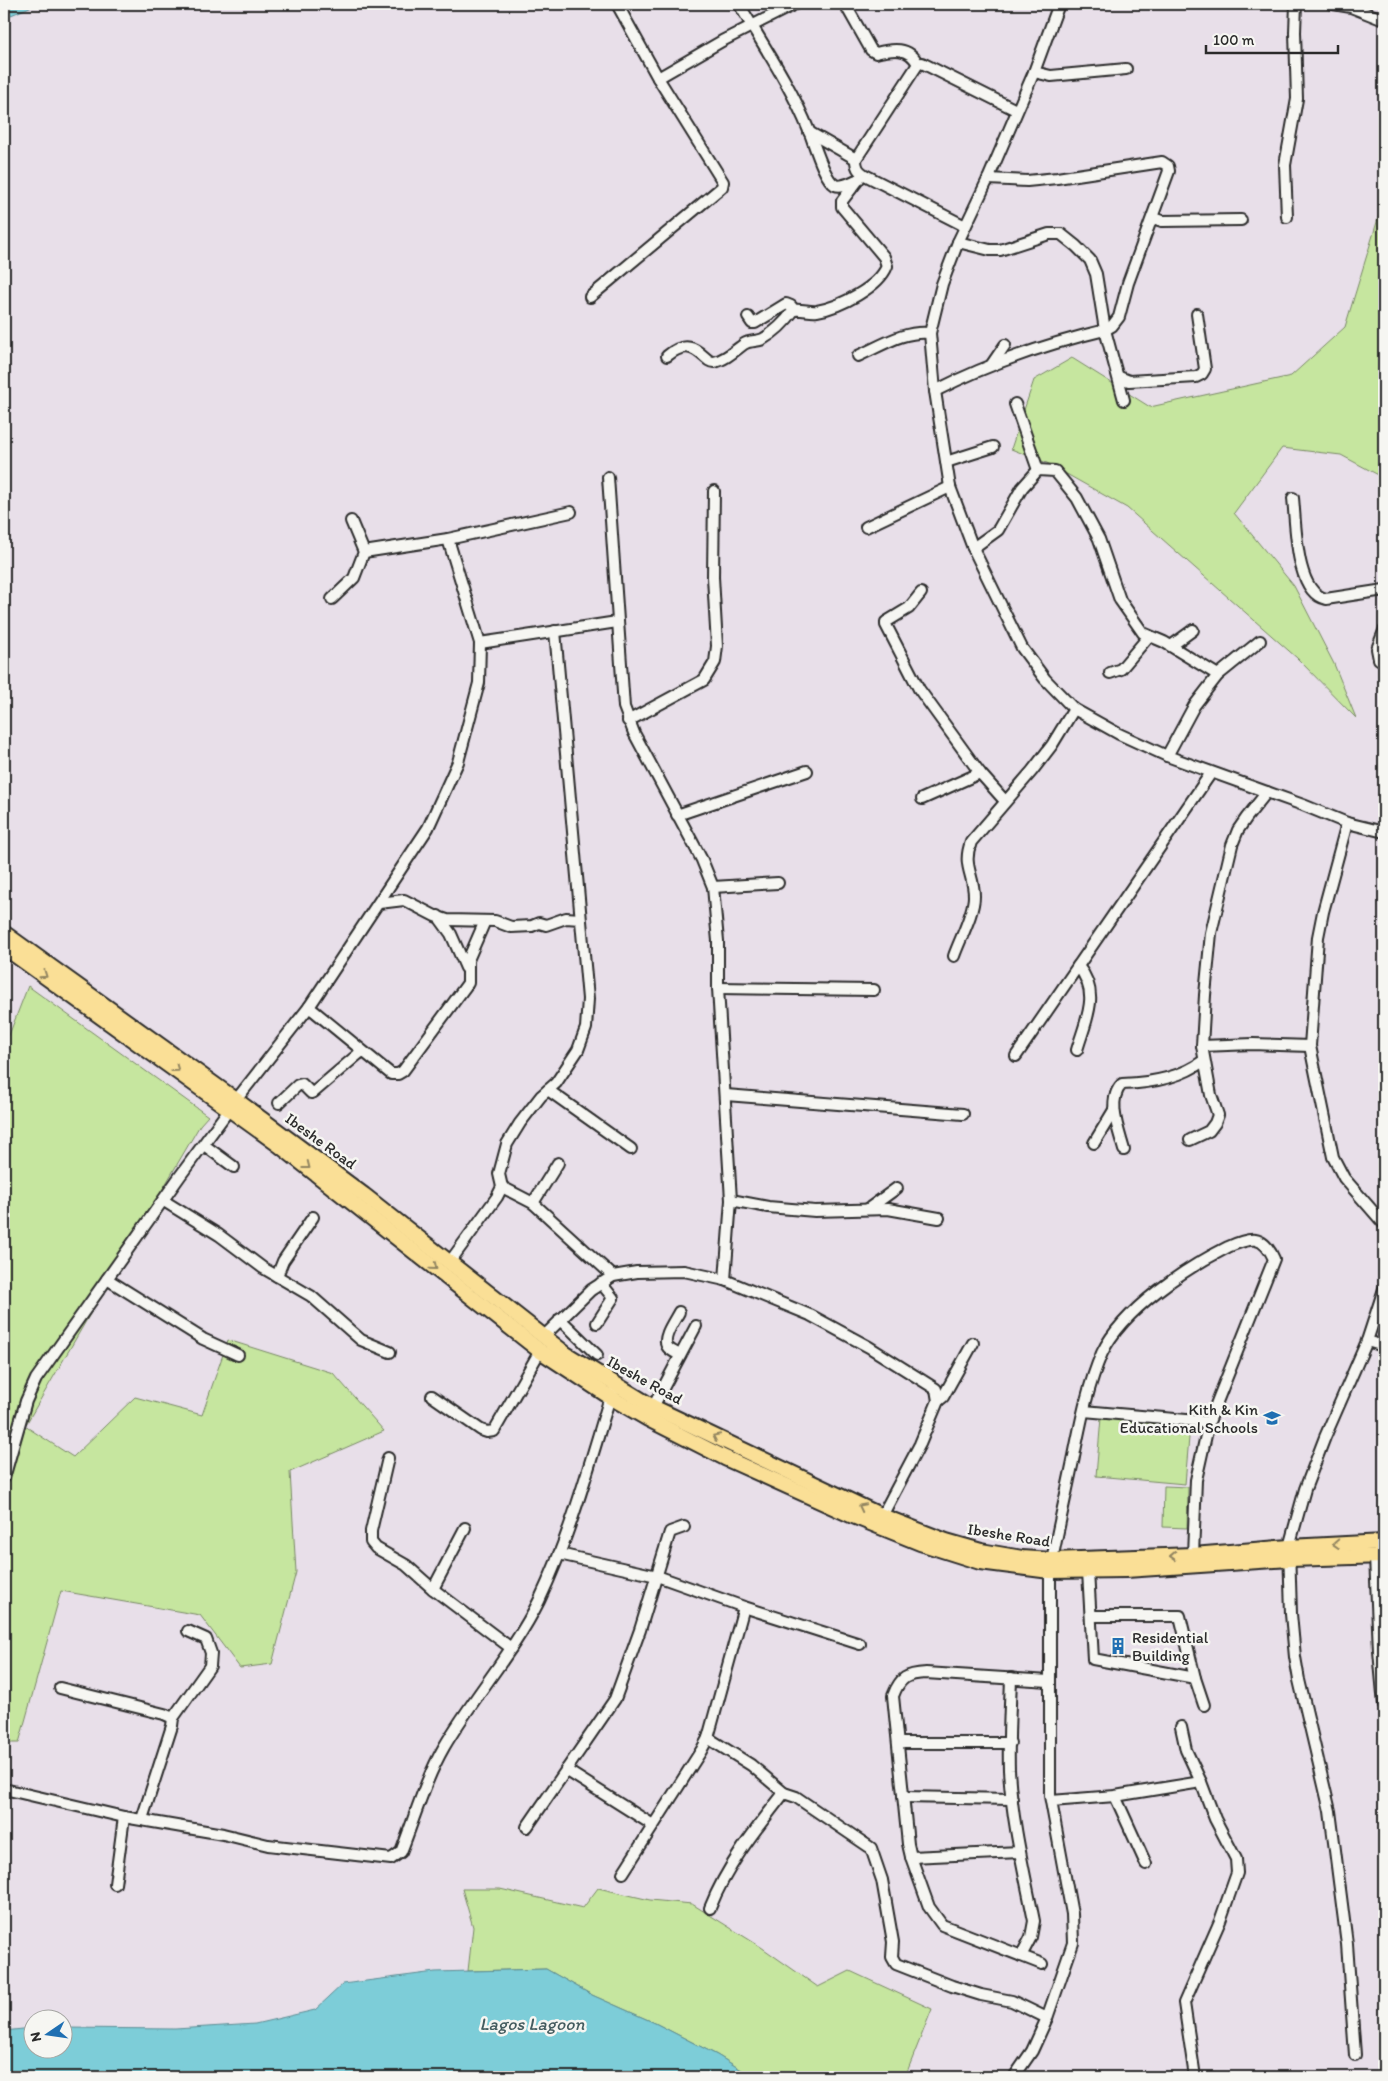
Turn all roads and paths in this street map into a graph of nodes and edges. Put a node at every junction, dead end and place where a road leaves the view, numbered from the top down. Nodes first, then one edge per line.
1 (617, 4) edge
2 (739, 4) edge
3 (795, 4) edge
4 (845, 4) edge
5 (1060, 4) edge
6 (1296, 4) edge
7 (1333, 4) edge
8 (1384, 20) edge
9 (752, 26) junction
10 (918, 64) junction
11 (1126, 69) dead end
12 (1034, 72) junction
13 (658, 78) junction
14 (1016, 110) junction
15 (810, 132) junction
16 (856, 159) junction
17 (862, 177) junction
18 (988, 180) junction
19 (1287, 217) dead end
20 (1153, 218) junction
21 (1241, 220) dead end
22 (965, 226) junction
23 (958, 242) junction
24 (590, 297) dead end
25 (794, 310) junction
26 (1197, 314) dead end
27 (748, 318) dead end
28 (1105, 330) junction
29 (930, 333) junction
30 (1004, 345) dead end
31 (667, 356) dead end
32 (858, 356) dead end
33 (992, 364) junction
34 (1119, 377) junction
35 (936, 391) junction
36 (1124, 400) dead end
37 (1015, 404) dead end
38 (992, 447) dead end
39 (946, 462) junction
40 (1038, 470) junction
41 (608, 477) dead end
42 (950, 487) junction
43 (714, 491) dead end
44 (1293, 498) dead end
45 (571, 512) dead end
46 (351, 521) dead end
47 (866, 527) dead end
48 (448, 538) junction
49 (973, 548) junction
50 (364, 552) junction
51 (1384, 590) edge
52 (921, 593) dead end
53 (332, 599) dead end
54 (617, 622) junction
55 (1193, 630) dead end
56 (555, 631) junction
57 (1384, 631) edge
58 (1149, 636) junction
59 (1260, 641) dead end
60 (480, 643) junction
61 (1171, 646) junction
62 (1379, 659) dead end
63 (1110, 673) dead end
64 (1218, 675) junction
65 (1074, 709) junction
66 (628, 721) junction
67 (1167, 756) junction
68 (807, 771) dead end
69 (980, 773) junction
70 (1211, 773) junction
71 (1267, 792) junction
72 (922, 799) dead end
73 (1006, 801) junction
74 (677, 815) junction
75 (1347, 823) junction
76 (1384, 832) edge
77 (778, 883) dead end
78 (714, 887) junction
79 (379, 903) junction
80 (438, 916) junction
81 (580, 919) junction
82 (485, 921) junction
83 (4, 933) edge
84 (4, 947) edge
85 (954, 956) dead end
86 (1078, 966) junction
87 (468, 971) junction
88 (718, 988) junction
89 (874, 990) dead end
90 (309, 1007) junction
91 (1202, 1046) junction
92 (1310, 1046) junction
93 (1076, 1050) dead end
94 (362, 1052) junction
95 (1016, 1056) dead end
96 (1203, 1061) junction
97 (548, 1090) junction
98 (726, 1095) junction
99 (279, 1103) dead end
100 (233, 1104) junction
101 (1114, 1110) junction
102 (963, 1114) dead end
103 (1190, 1140) dead end
104 (1094, 1143) dead end
105 (204, 1145) junction
106 (631, 1149) dead end
107 (1124, 1150) dead end
108 (558, 1163) dead end
109 (234, 1167) dead end
110 (502, 1186) junction
111 (897, 1188) dead end
112 (164, 1200) junction
113 (731, 1200) junction
114 (534, 1203) junction
115 (868, 1210) junction
116 (313, 1217) dead end
117 (938, 1218) dead end
118 (1384, 1224) edge
119 (449, 1263) junction
120 (277, 1276) junction
121 (614, 1276) junction
122 (107, 1279) junction
123 (725, 1280) junction
124 (601, 1283) junction
125 (1384, 1288) edge
126 (679, 1312) dead end
127 (560, 1319) junction
128 (597, 1323) dead end
129 (696, 1326) dead end
130 (1368, 1341) junction
131 (974, 1343) dead end
132 (542, 1344) junction
133 (1384, 1346) edge
134 (390, 1352) dead end
135 (238, 1355) dead end
136 (597, 1355) dead end
137 (680, 1355) junction
138 (613, 1392) junction
139 (432, 1396) dead end
140 (938, 1401) junction
141 (653, 1407) junction
142 (1084, 1411) junction
143 (1208, 1422) junction
144 (388, 1458) dead end
145 (4, 1478) edge
146 (882, 1516) junction
147 (684, 1527) dead end
148 (465, 1528) dead end
149 (1384, 1542) edge
150 (1290, 1553) junction
151 (559, 1554) junction
152 (1193, 1555) junction
153 (1380, 1556) edge
154 (1051, 1566) junction
155 (1088, 1571) junction
156 (657, 1576) junction
157 (433, 1589) junction
158 (744, 1607) junction
159 (1091, 1616) junction
160 (188, 1630) dead end
161 (860, 1644) dead end
162 (512, 1648) junction
163 (1011, 1678) junction
164 (1195, 1678) junction
165 (1049, 1681) junction
166 (60, 1688) dead end
167 (1384, 1704) edge
168 (1204, 1705) dead end
169 (173, 1718) junction
170 (1181, 1726) dead end
171 (708, 1738) junction
172 (898, 1742) junction
173 (1010, 1743) junction
174 (566, 1770) junction
175 (1201, 1782) junction
176 (4, 1789) edge
177 (784, 1793) junction
178 (1115, 1796) junction
179 (903, 1797) junction
180 (1012, 1799) junction
181 (1051, 1801) junction
182 (124, 1818) junction
183 (142, 1820) junction
184 (653, 1825) junction
185 (527, 1827) dead end
186 (1020, 1852) junction
187 (911, 1857) junction
188 (1146, 1864) dead end
189 (623, 1873) dead end
190 (115, 1884) dead end
191 (710, 1908) dead end
192 (1022, 1956) junction
193 (1042, 1964) dead end
194 (1047, 2018) junction
195 (1354, 2055) dead end
196 (1014, 2077) edge
197 (1195, 2077) edge

1 - 13 street
2 - 9 street
3 - 9 street
4 - 10 street
5 - 12 street
6 - 19 street
7 - 8 street
9 - 13 street
9 - 15 street
10 - 14 street
10 - 16 street
11 - 12 street
12 - 14 street
13 - 24 street
14 - 18 street
15 - 16 street
15 - 17 street
16 - 17 street
17 - 22 street
17 - 25 street
18 - 20 street
18 - 22 street
20 - 21 street
20 - 28 street
22 - 23 street
23 - 28 street
23 - 29 street
25 - 27 street
25 - 31 street
26 - 34 street
28 - 33 street
28 - 34 street
29 - 32 street
29 - 35 street
30 - 33 street
33 - 35 street
34 - 36 street
35 - 39 street
37 - 40 street
38 - 39 street
39 - 42 street
40 - 49 street
40 - 58 street
41 - 54 street
42 - 47 street
42 - 49 street
43 - 66 street
44 - 51 street
45 - 48 street
46 - 50 street
48 - 50 street
48 - 60 street
49 - 65 street
50 - 53 street
52 - 69 street
54 - 56 street
54 - 66 street
55 - 61 street
56 - 60 street
56 - 81 street
57 - 62 street
58 - 61 street
58 - 63 street
59 - 64 street
60 - 79 street
61 - 64 street
64 - 67 street
65 - 67 street
65 - 73 street
66 - 74 street
67 - 70 street
68 - 74 street
69 - 72 street
69 - 73 street
70 - 71 street
70 - 86 street
71 - 75 street
71 - 91 street
73 - 85 street
74 - 78 street
75 - 76 street
75 - 92 street
77 - 78 street
78 - 88 street
79 - 80 street
79 - 90 street
80 - 82 street
80 - 87 street
81 - 82 street
81 - 97 street
82 - 87 street
83 - 100 main road, Ibeshe Road
84 -> 100 main road, Ibeshe Road
86 - 93 street
86 - 95 street
87 - 94 street
88 - 89 street
88 - 98 street
90 - 94 street
90 - 100 street
91 - 92 street
91 - 96 street
92 - 118 street
94 - 99 street
96 - 101 street
96 - 103 street
97 - 106 street
97 - 110 street
98 - 102 street
98 - 113 street
100 - 105 street
100 - 119 main road, Ibeshe Road
100 -> 132 main road, Ibeshe Road
101 - 104 street
101 - 107 street
105 - 109 street
105 - 112 street
108 - 114 street
110 - 114 street
110 - 119 street
111 - 115 street
112 - 120 street
112 - 122 street
113 - 115 street
113 - 123 street
114 - 121 street
115 - 117 street
116 - 120 street
119 - 132 main road, Ibeshe Road
120 - 134 street
121 - 123 street
121 - 124 street
122 - 135 street
122 - 145 street
123 - 140 street
124 - 127 street
124 - 128 street
125 - 130 street
126 - 137 street
127 - 132 street
127 - 136 street
129 - 137 street
130 - 133 street
130 - 150 street
131 - 140 street
132 - 138 main road, Ibeshe Road
132 - 139 street
137 - 141 street
138 - 141 main road, Ibeshe Road
138 - 151 street
138 - 154 main road, Ibeshe Road
140 - 146 street
146 -> 141 main road, Ibeshe Road
142 - 143 street
142 - 143 street
142 - 154 street
143 - 152 street
144 - 157 street
146 - 154 main road, Ibeshe Road
147 - 156 street
148 - 157 street
149 -> 150 main road, Ibeshe Road
150 - 152 main road, Ibeshe Road
150 - 153 main road, Ibeshe Road
150 - 155 main road, Ibeshe Road
150 - 195 street
151 - 156 street
151 - 162 street
152 -> 154 main road, Ibeshe Road
153 - 167 street
154 - 155 main road, Ibeshe Road
154 - 165 street
155 - 159 street
156 - 158 street
156 - 174 street
157 - 162 street
158 - 161 street
158 - 171 street
159 - 164 street
159 - 164 street
160 - 169 street
162 - 183 street
163 - 165 street
163 - 172 street
163 - 173 street
164 - 168 street
165 - 181 street
166 - 169 street
169 - 183 street
170 - 175 street
171 - 177 street
171 - 184 street
172 - 173 street
172 - 179 street
173 - 180 street
174 - 184 street
174 - 185 street
175 - 178 street
175 - 197 street
176 - 182 street
177 - 191 street
177 - 194 street
178 - 181 street
178 - 188 street
179 - 180 street
179 - 187 street
180 - 186 street
181 - 194 street
182 - 183 street
182 - 190 street
184 - 189 street
186 - 187 street
186 - 192 street
187 - 192 street
192 - 193 street
194 - 196 street

